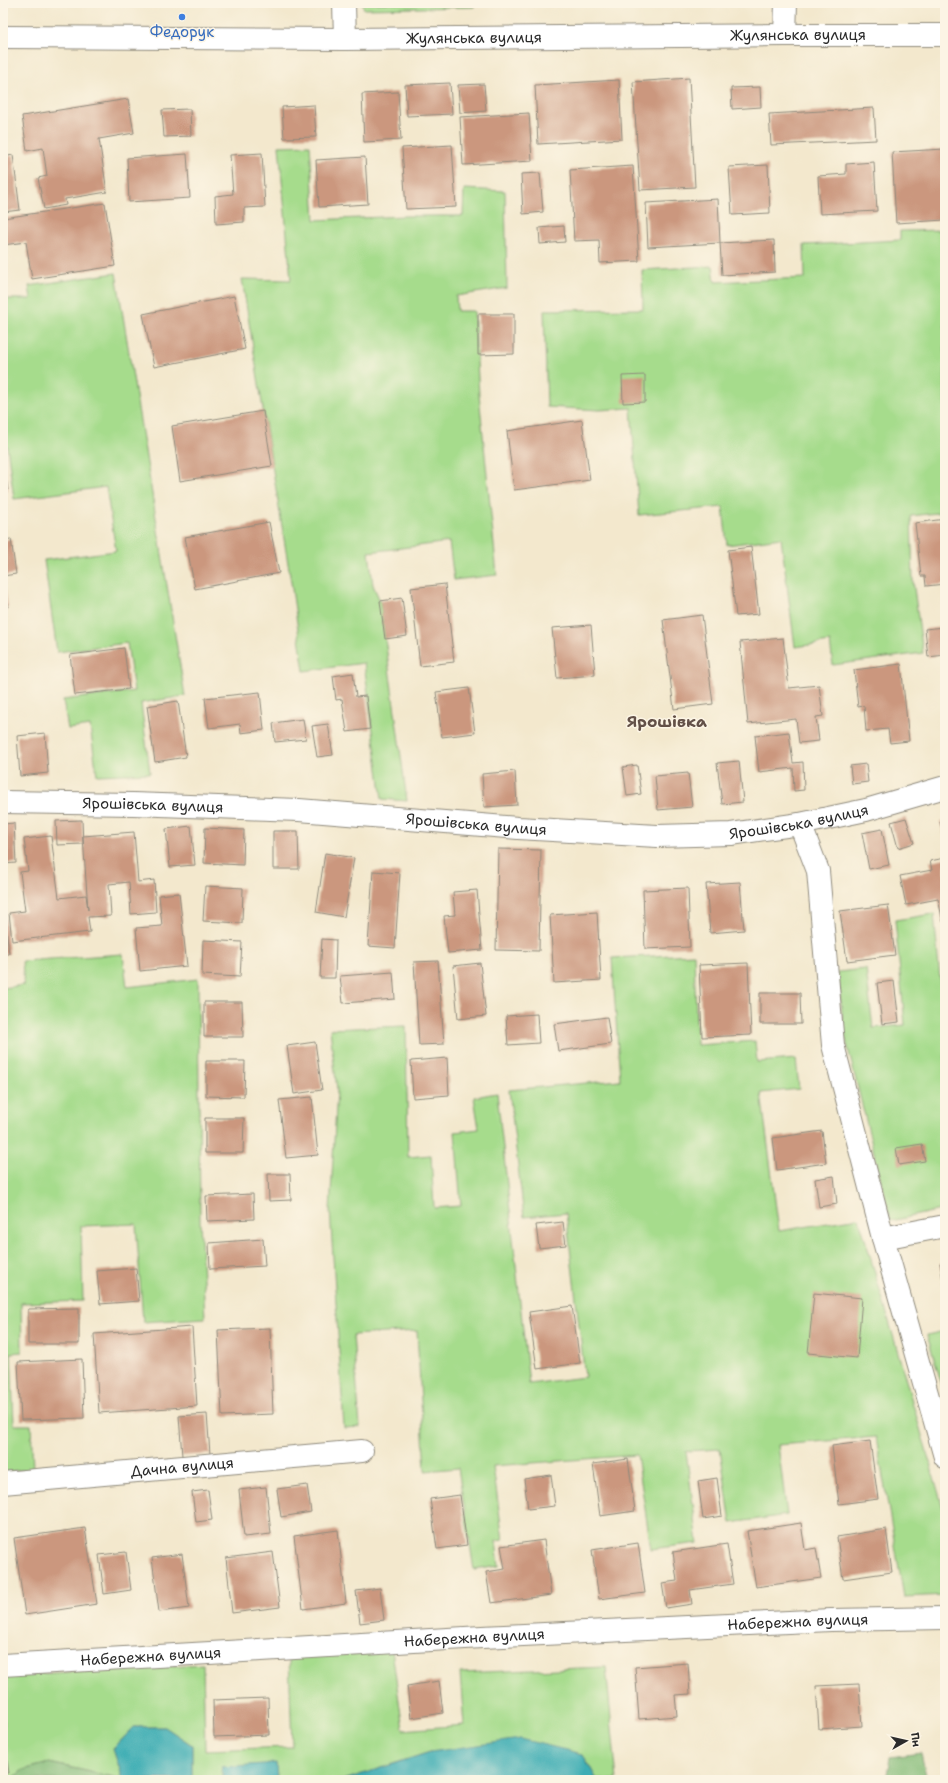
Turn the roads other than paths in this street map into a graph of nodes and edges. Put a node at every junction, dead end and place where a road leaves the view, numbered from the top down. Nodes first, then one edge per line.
1 (344, 3) edge
2 (786, 3) edge
3 (785, 35) junction
4 (945, 35) edge
5 (3, 38) edge
6 (345, 39) junction
7 (945, 787) edge
8 (3, 802) edge
9 (800, 824) junction
10 (945, 1226) edge
11 (883, 1238) junction
12 (362, 1450) dead end
13 (945, 1457) edge
14 (3, 1483) edge
15 (945, 1618) edge
16 (3, 1665) edge

1 - 6 street
2 - 3 street
3 - 4 street, Жулянська вулиця
3 - 6 street, Жулянська вулиця
5 - 6 street, Жулянська вулиця
7 - 9 street, Ярошівська вулиця
8 - 9 street, Ярошівська вулиця
9 - 11 street
10 - 11 street
11 - 13 street
12 - 14 street, Дачна вулиця
15 - 16 street, Набережна вулиця

